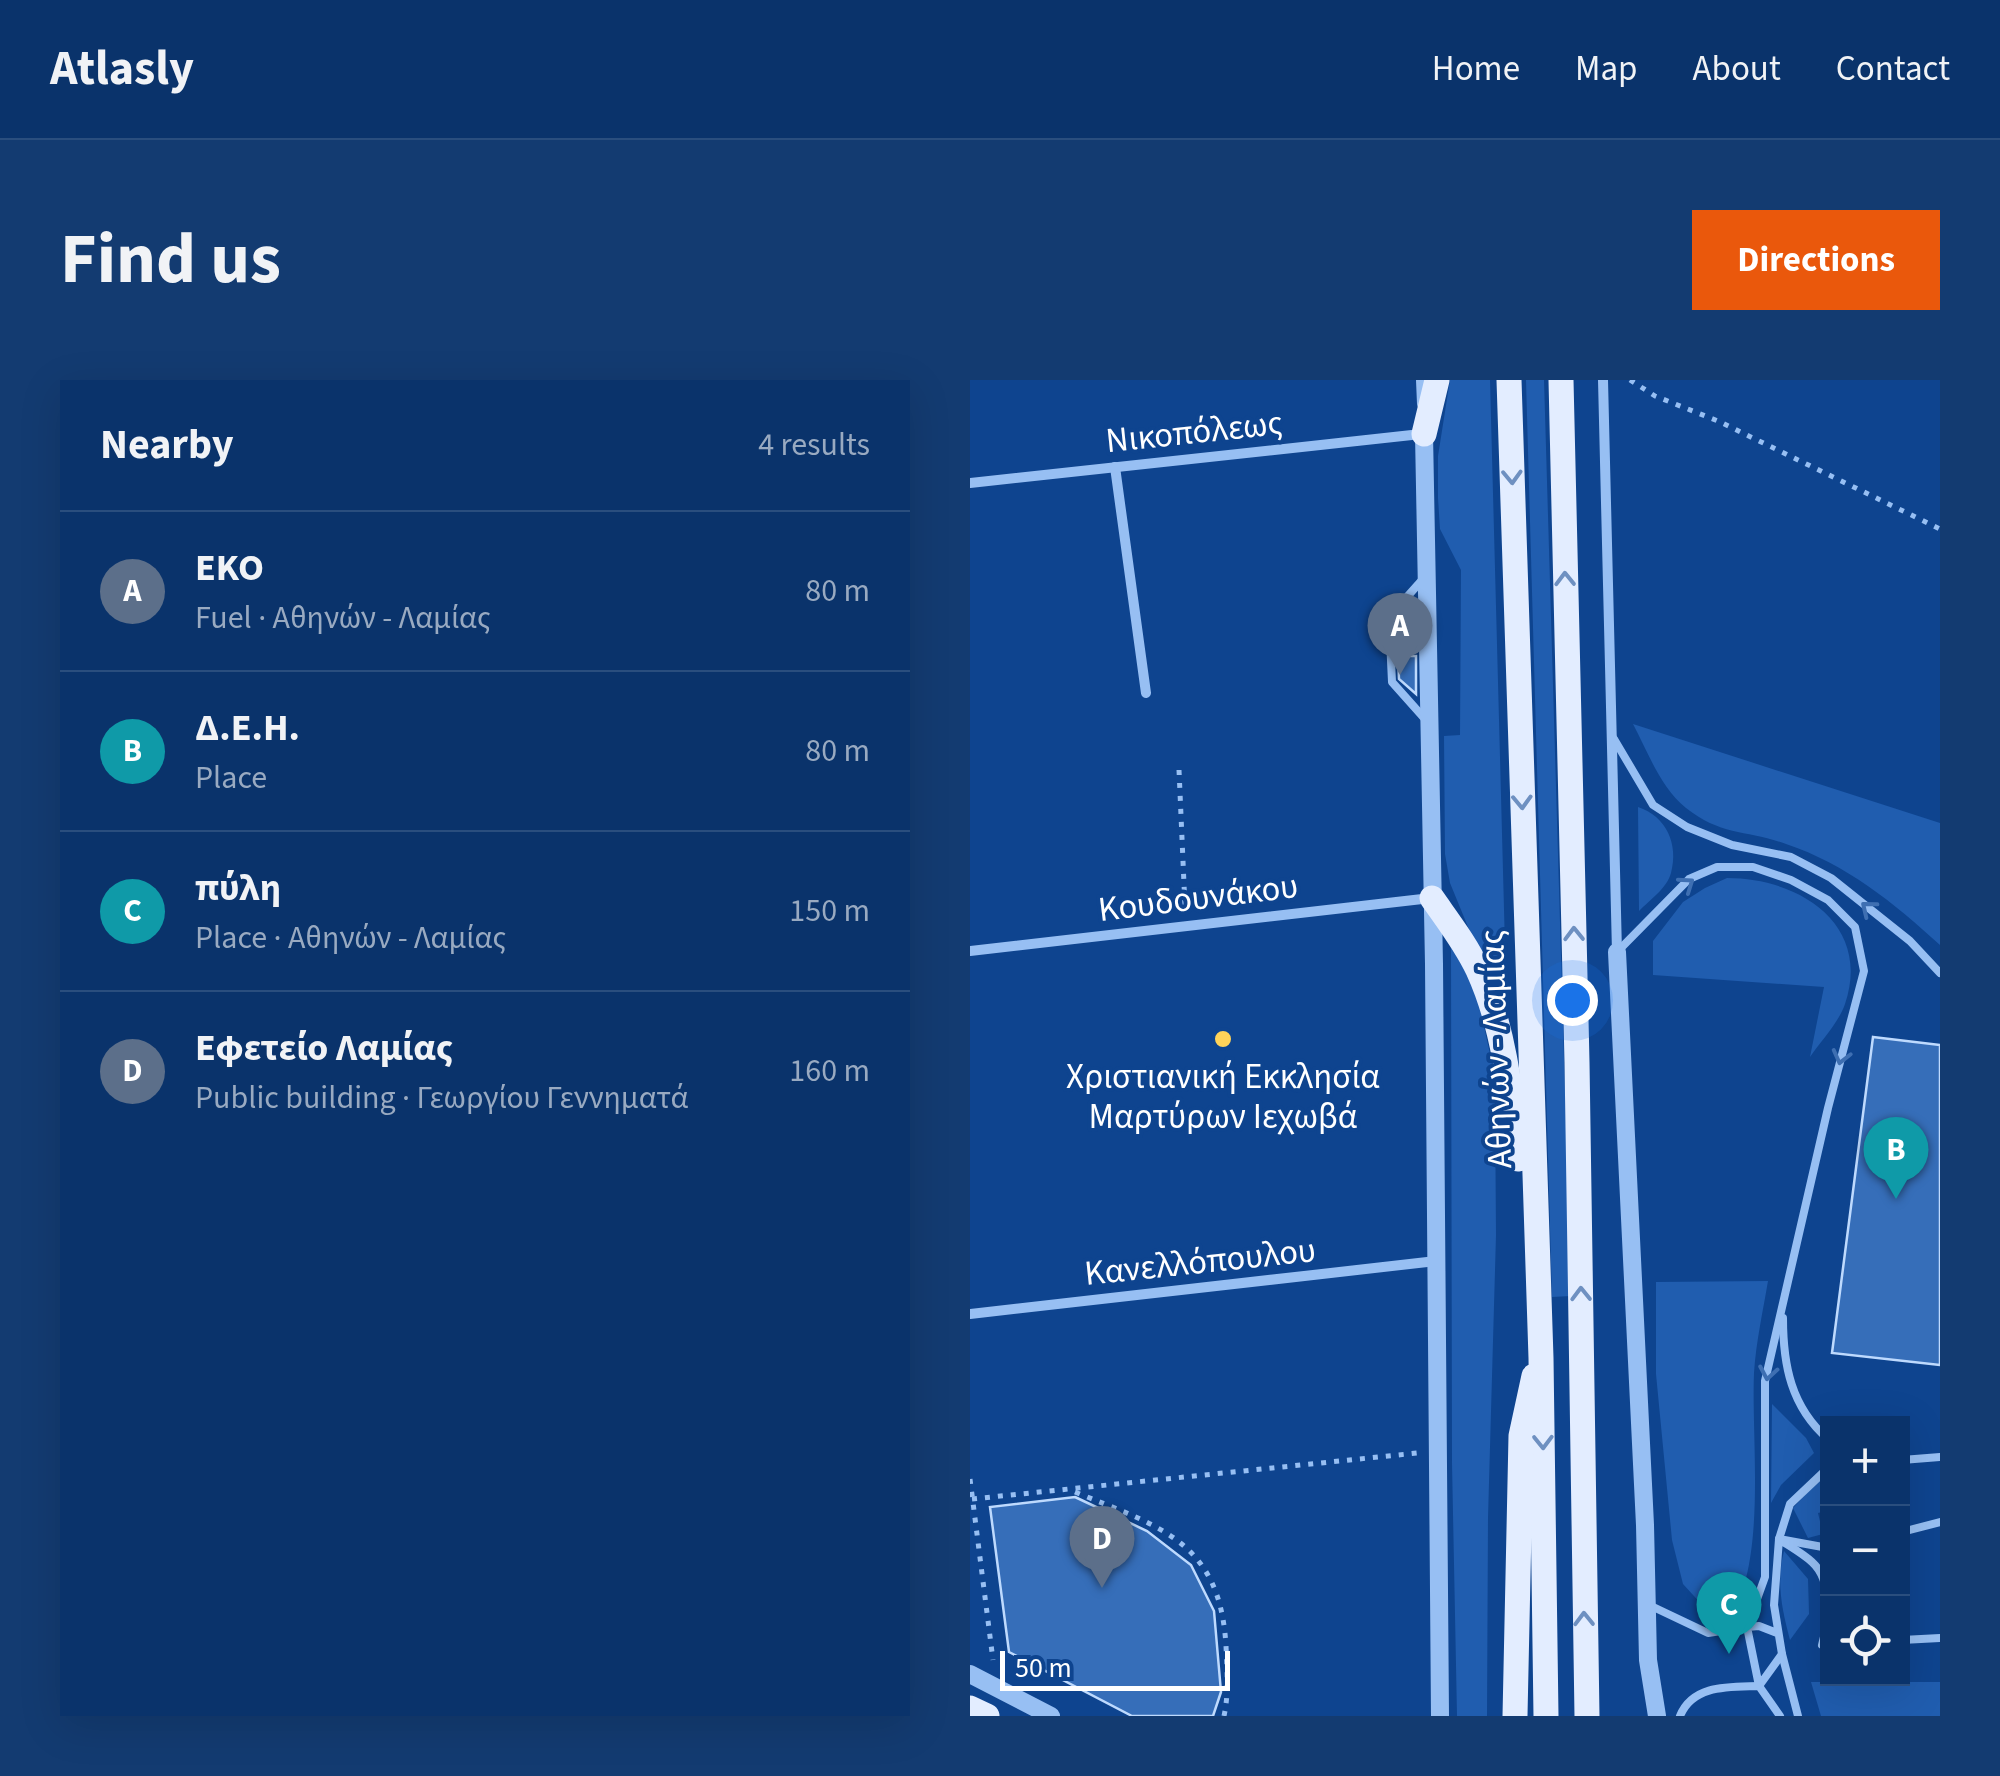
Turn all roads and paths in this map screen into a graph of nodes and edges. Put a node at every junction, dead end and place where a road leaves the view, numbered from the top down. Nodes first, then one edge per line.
1 (1420, 380) edge
2 (1437, 380) edge
3 (1509, 380) edge
4 (1561, 380) edge
5 (1602, 380) edge
6 (1630, 380) edge
7 (1424, 434) junction
8 (1115, 468) junction
9 (970, 483) edge
10 (1940, 529) edge
11 (1425, 577) junction
12 (1146, 693) dead end
13 (1428, 722) junction
14 (1612, 736) junction
15 (1180, 770) dead end
16 (1432, 898) junction
17 (1186, 926) junction
18 (970, 951) edge
19 (1618, 952) junction
20 (1940, 973) edge
21 (1436, 1262) junction
22 (1538, 1264) junction
23 (1784, 1299) junction
24 (970, 1314) edge
25 (1541, 1358) junction
26 (1820, 1430) edge
27 (1438, 1451) junction
28 (1940, 1457) edge
29 (1910, 1459) edge
30 (1820, 1476) edge
31 (970, 1479) edge
32 (1072, 1490) junction
33 (972, 1499) junction
34 (1940, 1522) edge
35 (1910, 1530) edge
36 (1779, 1539) junction
37 (1820, 1547) edge
38 (1826, 1596) edge
39 (1647, 1604) junction
40 (1748, 1627) junction
41 (1777, 1633) junction
42 (1940, 1638) edge
43 (1910, 1640) edge
44 (1782, 1654) junction
45 (970, 1674) edge
46 (1759, 1686) junction
47 (996, 1688) junction
48 (970, 1708) edge
49 (986, 1716) edge
50 (1051, 1716) edge
51 (1224, 1716) edge
52 (1440, 1716) edge
53 (1516, 1716) edge
54 (1546, 1716) edge
55 (1586, 1716) edge
56 (1657, 1716) edge
57 (1680, 1716) edge
58 (1780, 1716) edge
59 (1798, 1716) edge

1 - 7 street
2 - 7 main road
3 -> 22 main road, Αθηνών - Λαμίας
55 -> 4 main road
5 - 14 street
6 - 10 path
7 - 8 street, Νικοπόλεως
7 - 11 street
8 - 9 street, Νικοπόλεως
8 - 12 street
11 - 13 street
11 - 13 lane
13 - 16 street
14 - 19 street
20 -> 14 lane
15 - 17 path
16 - 17 street, Κουδουνάκου
16 - 21 street
16 - 22 main road
17 - 18 street, Κουδουνάκου
19 -> 23 lane
19 - 39 street
21 - 24 street, Κανελλόπουλου
21 - 27 street
22 - 25 main road, Αθηνών - Λαμίας
23 - 26 lane
23 -> 40 lane
25 - 53 main road
25 -> 54 main road, Αθηνών - Λαμίας
27 - 32 path
27 - 52 street
28 - 29 lane
30 - 36 lane
31 - 33 path
32 - 33 path
32 - 51 path
33 - 47 path
34 - 35 lane
36 - 37 lane
36 - 38 lane
36 - 41 lane
39 - 40 lane
39 - 56 street
40 - 41 lane
40 - 46 lane
41 - 44 lane
42 - 43 lane
44 - 46 lane
44 - 59 lane
45 - 47 street
46 - 57 lane
46 - 58 lane
47 - 50 street
48 - 49 main road

